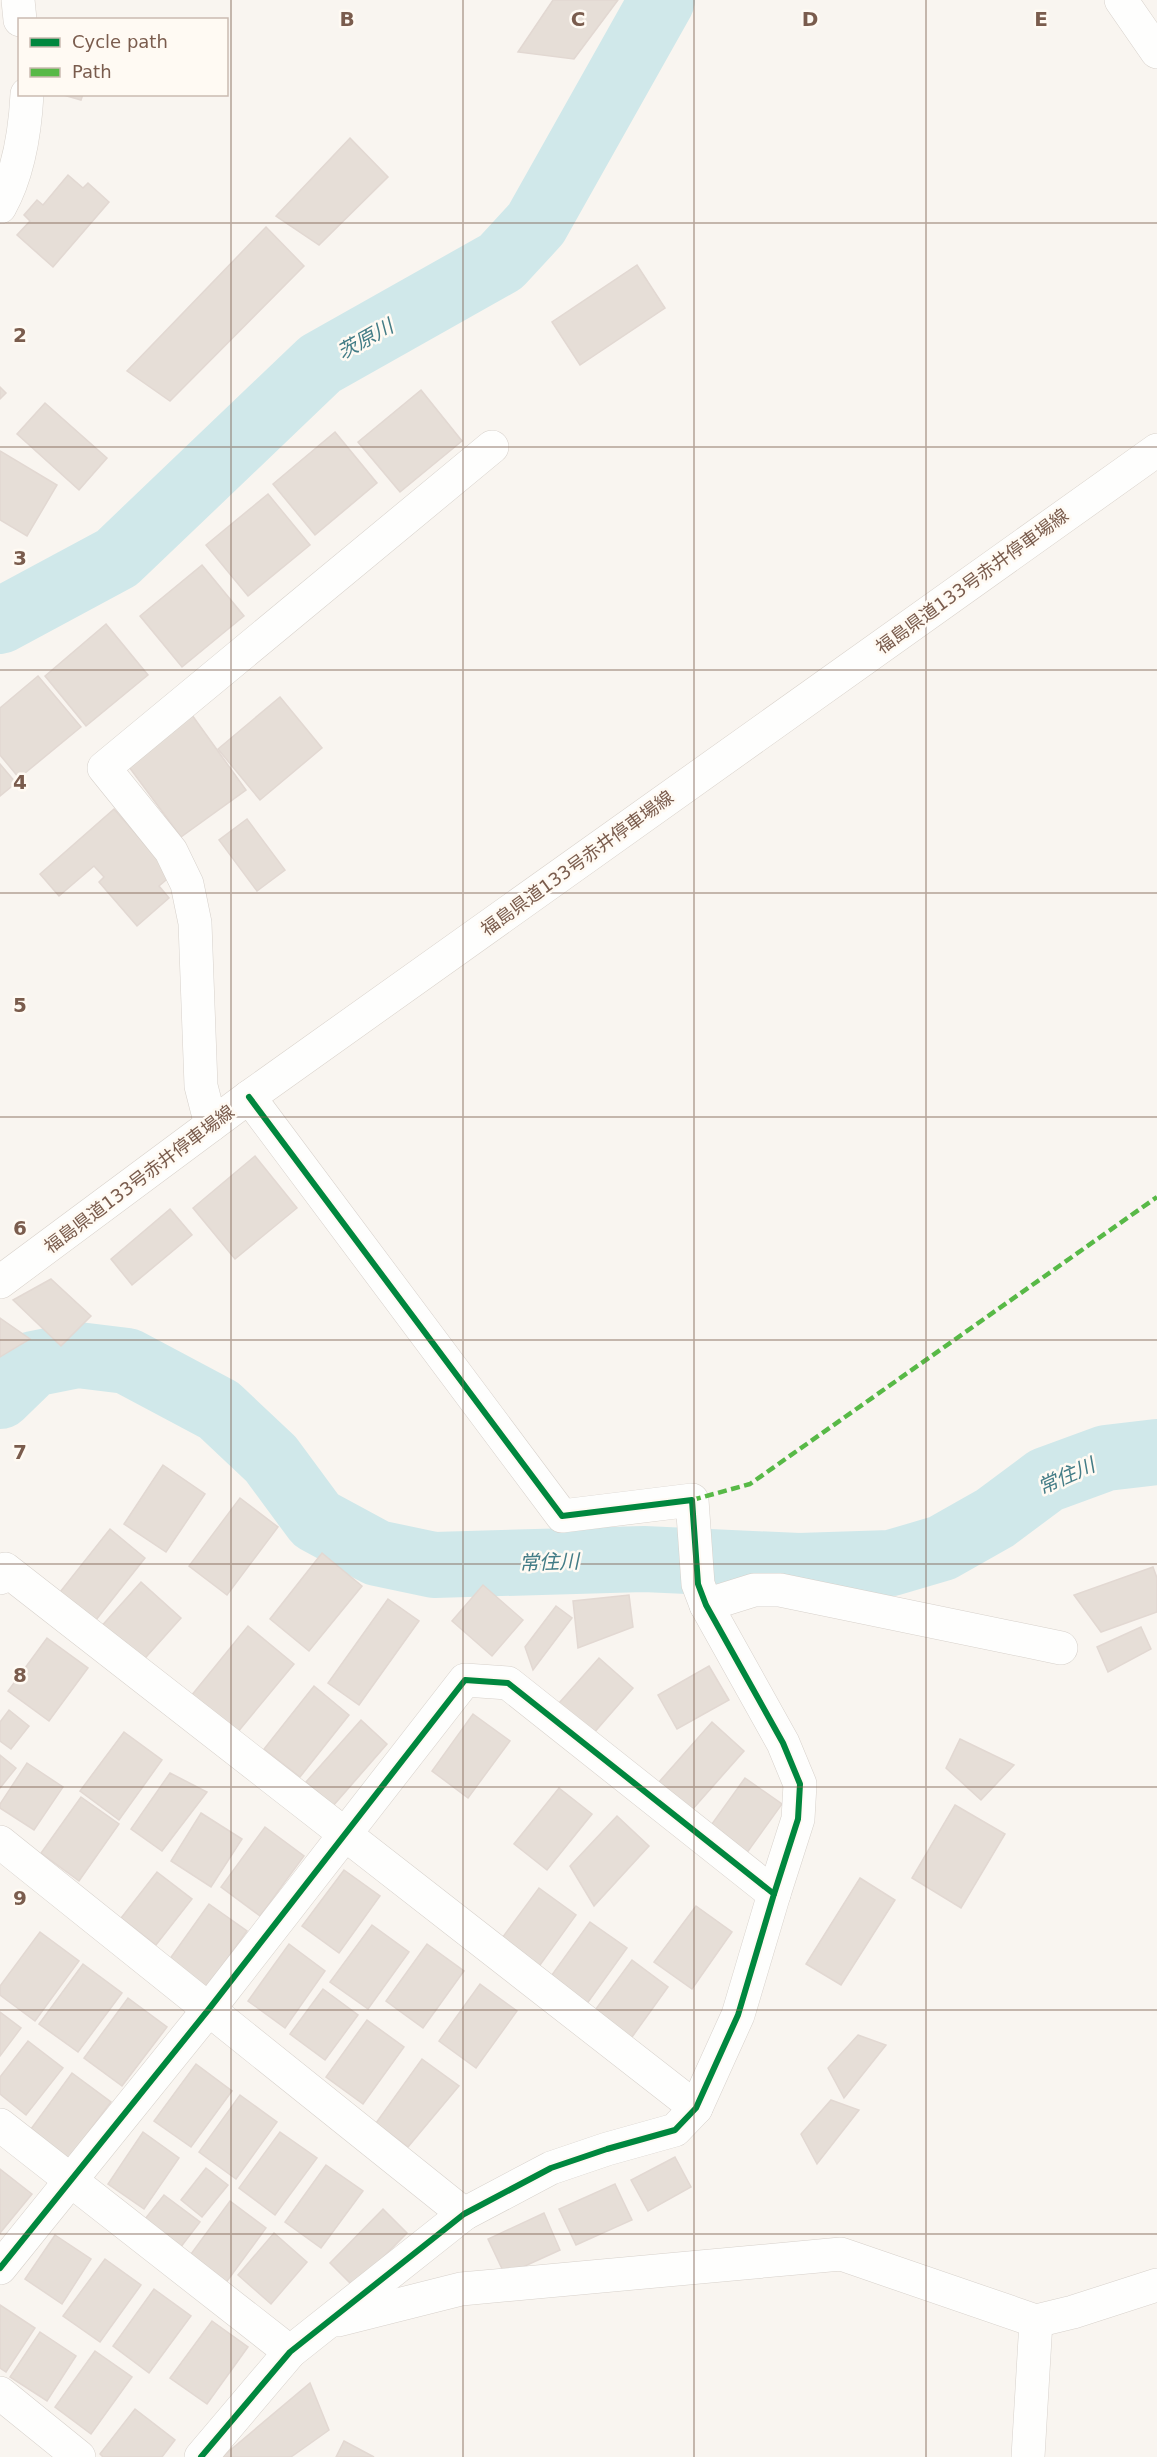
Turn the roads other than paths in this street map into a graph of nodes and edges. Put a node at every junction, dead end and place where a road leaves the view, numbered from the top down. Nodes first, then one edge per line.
1 (18, 0) edge
2 (1121, 0) edge
3 (20, 18) edge
4 (1157, 52) edge
5 (27, 96) edge
6 (0, 207) edge
7 (492, 447) dead end
8 (1157, 450) edge
9 (249, 1097) junction
10 (212, 1125) junction
11 (0, 1282) edge
12 (0, 1578) edge
13 (702, 1594) junction
14 (1061, 1648) dead end
15 (344, 1836) junction
16 (2, 1847) edge
17 (774, 1894) junction
18 (209, 2008) junction
19 (696, 2108) junction
20 (0, 2125) edge
21 (70, 2180) junction
22 (464, 2214) junction
23 (0, 2268) edge
24 (1157, 2285) edge
25 (1036, 2321) junction
26 (326, 2323) junction
27 (290, 2352) junction
28 (0, 2393) edge
29 (79, 2457) edge
30 (201, 2457) edge
31 (1028, 2457) edge

1 - 3 street
2 - 4 street
5 - 6 street
7 - 10 street
8 - 9 street, 福島県道133号赤井停車場線
9 - 10 street, 福島県道133号赤井停車場線
9 - 13 street
10 - 11 street, 福島県道133号赤井停車場線
12 - 15 street
13 - 14 street
13 - 17 street
15 - 17 street
15 - 18 street
15 - 19 street
16 - 18 street
17 - 19 street
18 - 21 street
18 - 22 street
19 - 22 street
20 - 21 street
21 - 23 street
21 - 27 street
22 - 26 street
24 - 25 street
25 - 26 street
25 - 31 street
26 - 27 street
27 - 30 street
28 - 29 street

